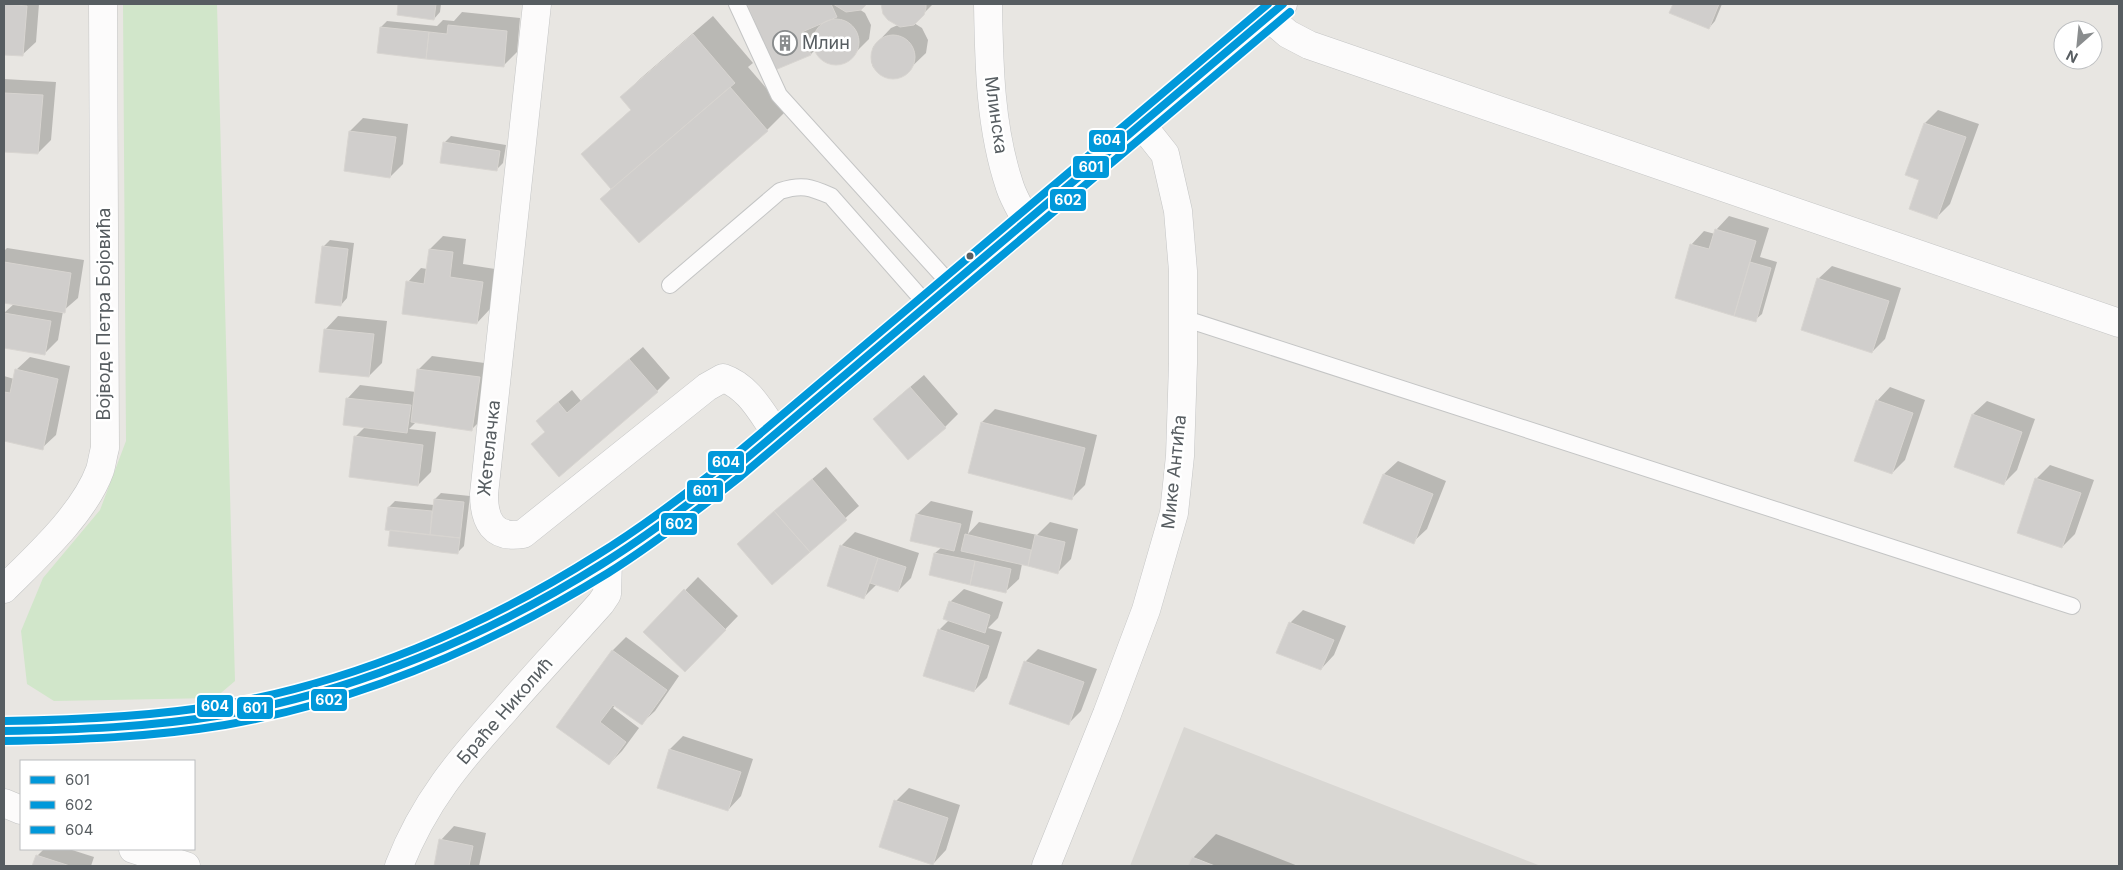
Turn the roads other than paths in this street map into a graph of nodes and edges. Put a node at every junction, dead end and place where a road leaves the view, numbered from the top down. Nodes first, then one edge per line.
1 (103, 4) edge
2 (537, 4) edge
3 (738, 4) edge
4 (988, 4) edge
5 (1275, 10) edge
6 (1142, 125) junction
7 (1027, 222) junction
8 (670, 285) dead end
9 (952, 286) junction
10 (928, 306) junction
11 (1183, 318) junction
12 (2119, 323) edge
13 (776, 433) junction
14 (608, 560) junction
15 (4, 589) edge
16 (2072, 606) dead end
17 (4, 731) edge
18 (4, 803) edge
19 (20, 810) edge
20 (136, 850) edge
21 (186, 866) edge
22 (399, 866) edge
23 (1046, 866) edge

1 - 15 street, Војводе Петра Бојовића
2 - 13 street, Жетелачка
3 - 9 lane
4 - 7 street, Млинска
5 - 6 street
5 - 12 street
6 - 7 street
6 - 11 street, Мике Антића
7 - 9 street
8 - 10 lane
9 - 10 street
10 - 13 street
11 - 16 lane
11 - 23 street, Мике Антића
13 - 14 street
14 - 17 street
14 - 22 street, Браће Николић
18 - 19 street
20 - 21 street

